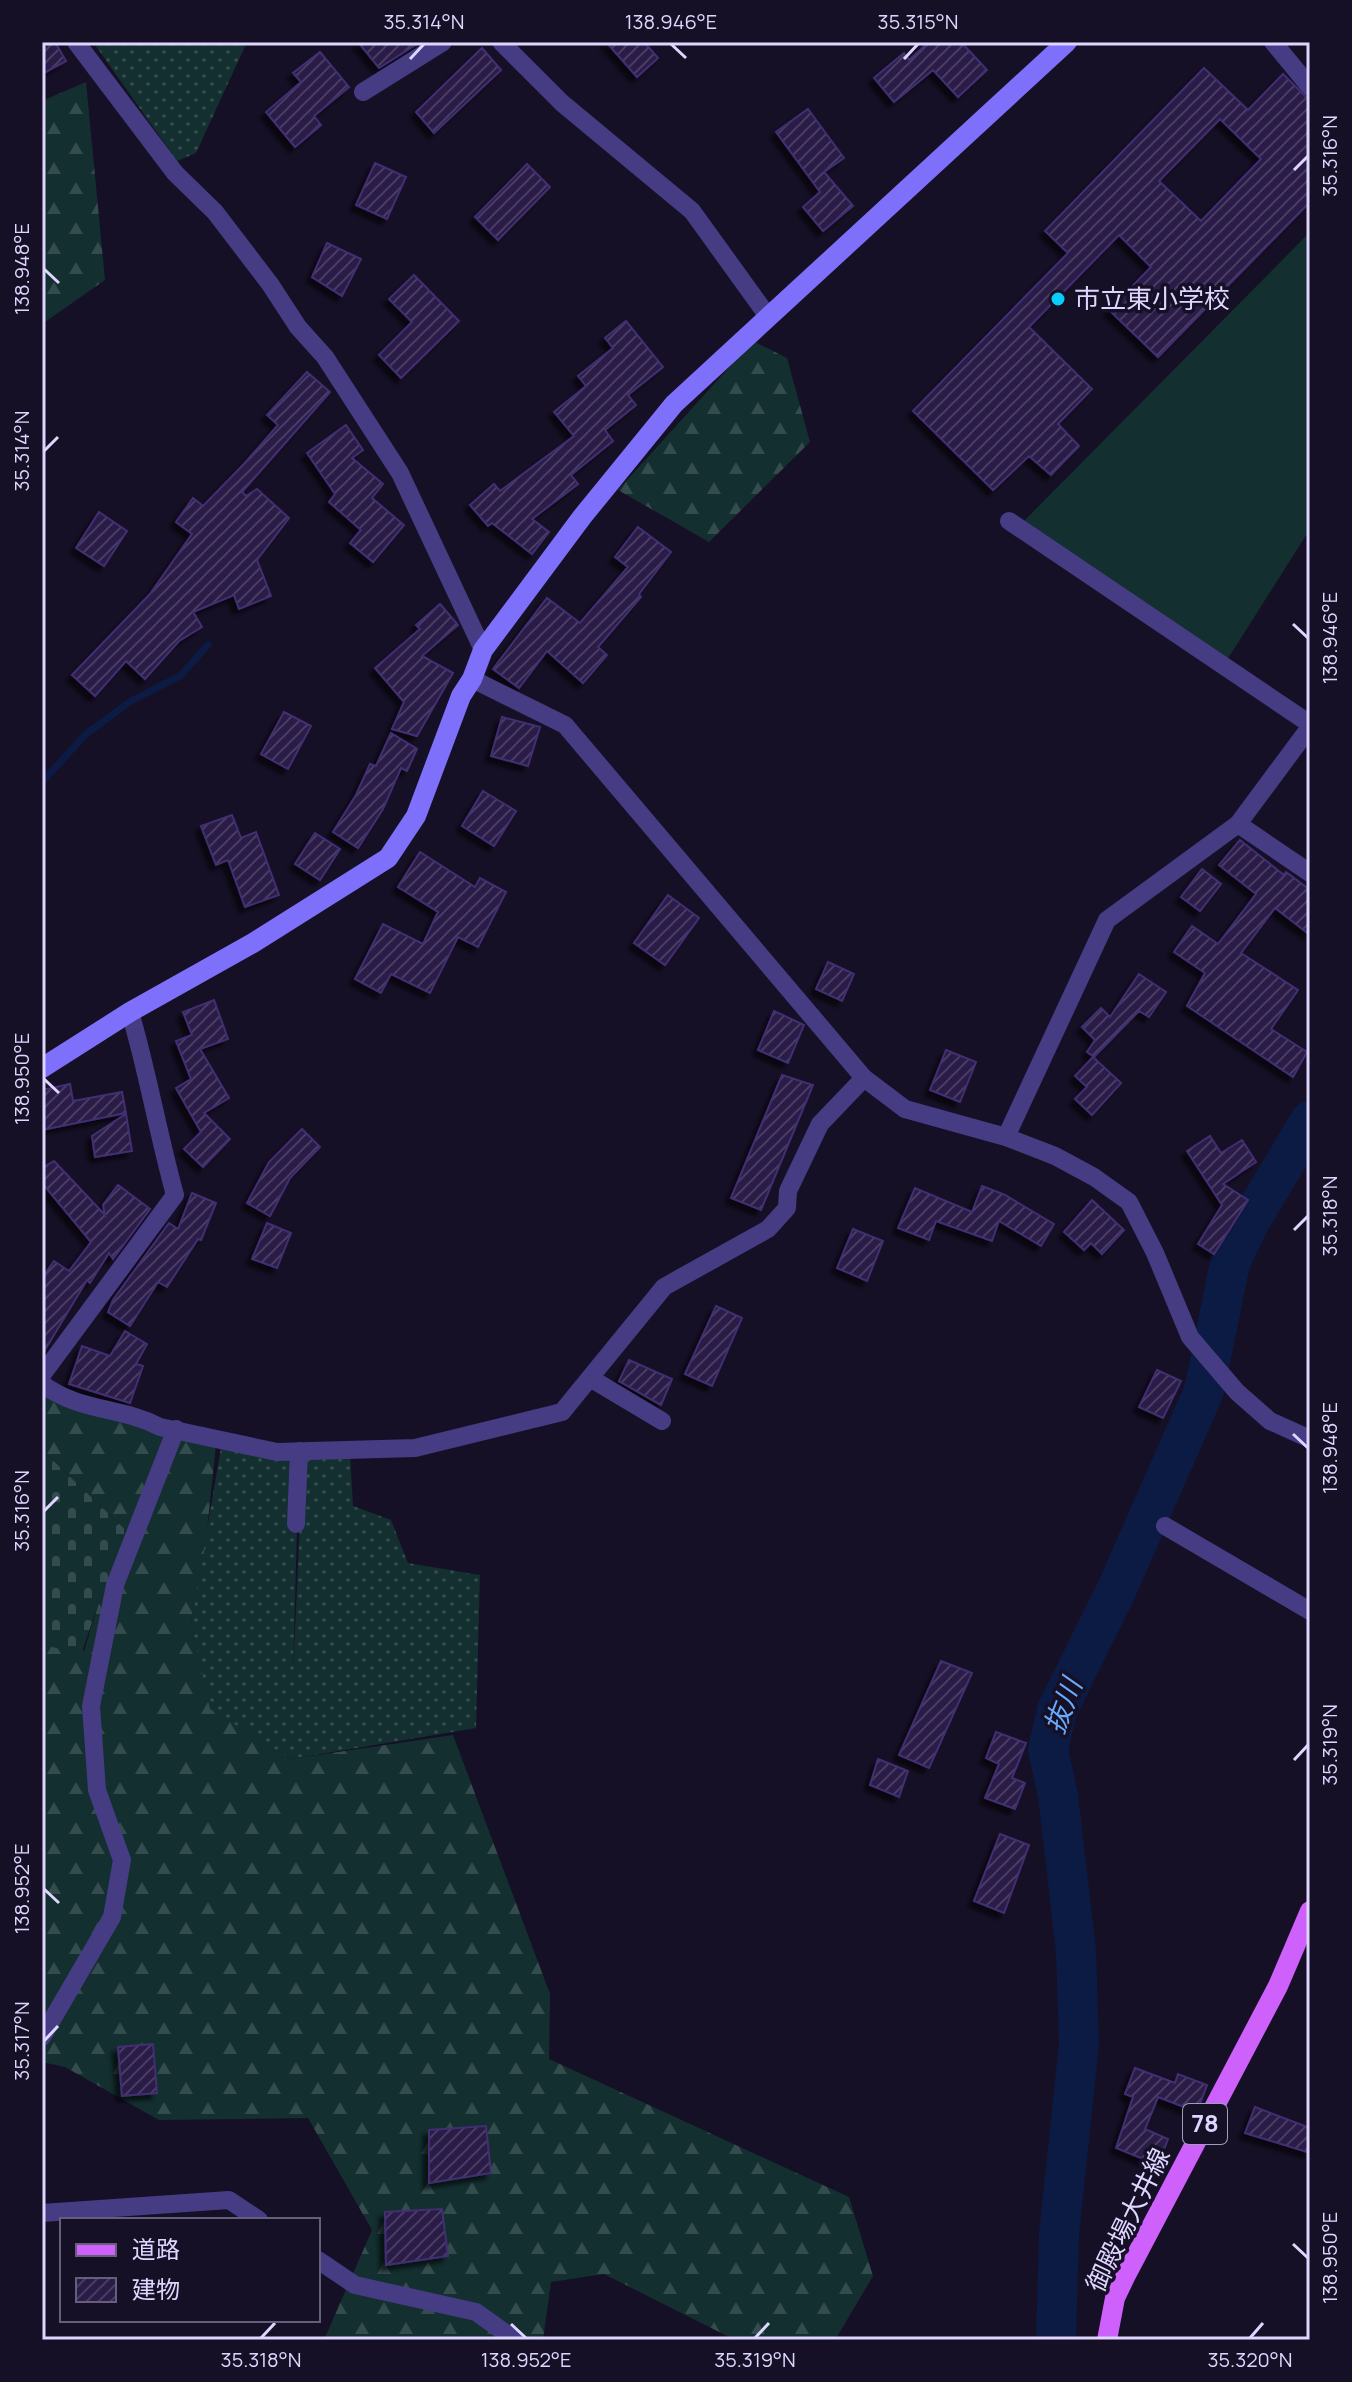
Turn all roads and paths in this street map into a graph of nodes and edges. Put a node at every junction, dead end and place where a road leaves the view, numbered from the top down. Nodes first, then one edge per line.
1 (76, 42) edge
2 (443, 42) edge
3 (501, 42) edge
4 (1067, 42) edge
5 (1273, 42) edge
6 (1310, 87) edge
7 (363, 92) dead end
8 (767, 315) junction
9 (1009, 521) dead end
10 (483, 650) junction
11 (472, 679) junction
12 (1310, 726) edge
13 (1238, 824) junction
14 (1310, 873) edge
15 (130, 1012) junction
16 (42, 1068) edge
17 (864, 1078) junction
18 (1006, 1137) junction
19 (42, 1375) edge
20 (590, 1378) junction
21 (42, 1384) edge
22 (662, 1421) dead end
23 (176, 1429) junction
24 (1310, 1439) edge
25 (299, 1451) junction
26 (296, 1524) dead end
27 (1165, 1526) dead end
28 (1310, 1611) edge
29 (1308, 1924) edge
30 (42, 2037) edge
31 (42, 2213) edge
32 (256, 2218) edge
33 (320, 2261) edge
34 (515, 2340) edge
35 (1107, 2340) edge

1 - 10 street
2 - 7 street
3 - 8 street
4 - 8 street
5 - 6 street
8 - 10 street
9 - 12 street
10 - 11 street
11 - 15 street
11 - 17 street
12 - 13 street
13 - 14 street
13 - 18 street
15 - 16 street
15 - 19 street
17 - 18 street
17 - 20 street
18 - 24 street
20 - 22 street
20 - 25 street
21 - 23 street
23 - 25 street
23 - 30 street
25 - 26 street
27 - 28 street
29 - 35 main road, 御殿場大井線 / 78
31 - 32 street
33 - 34 street

